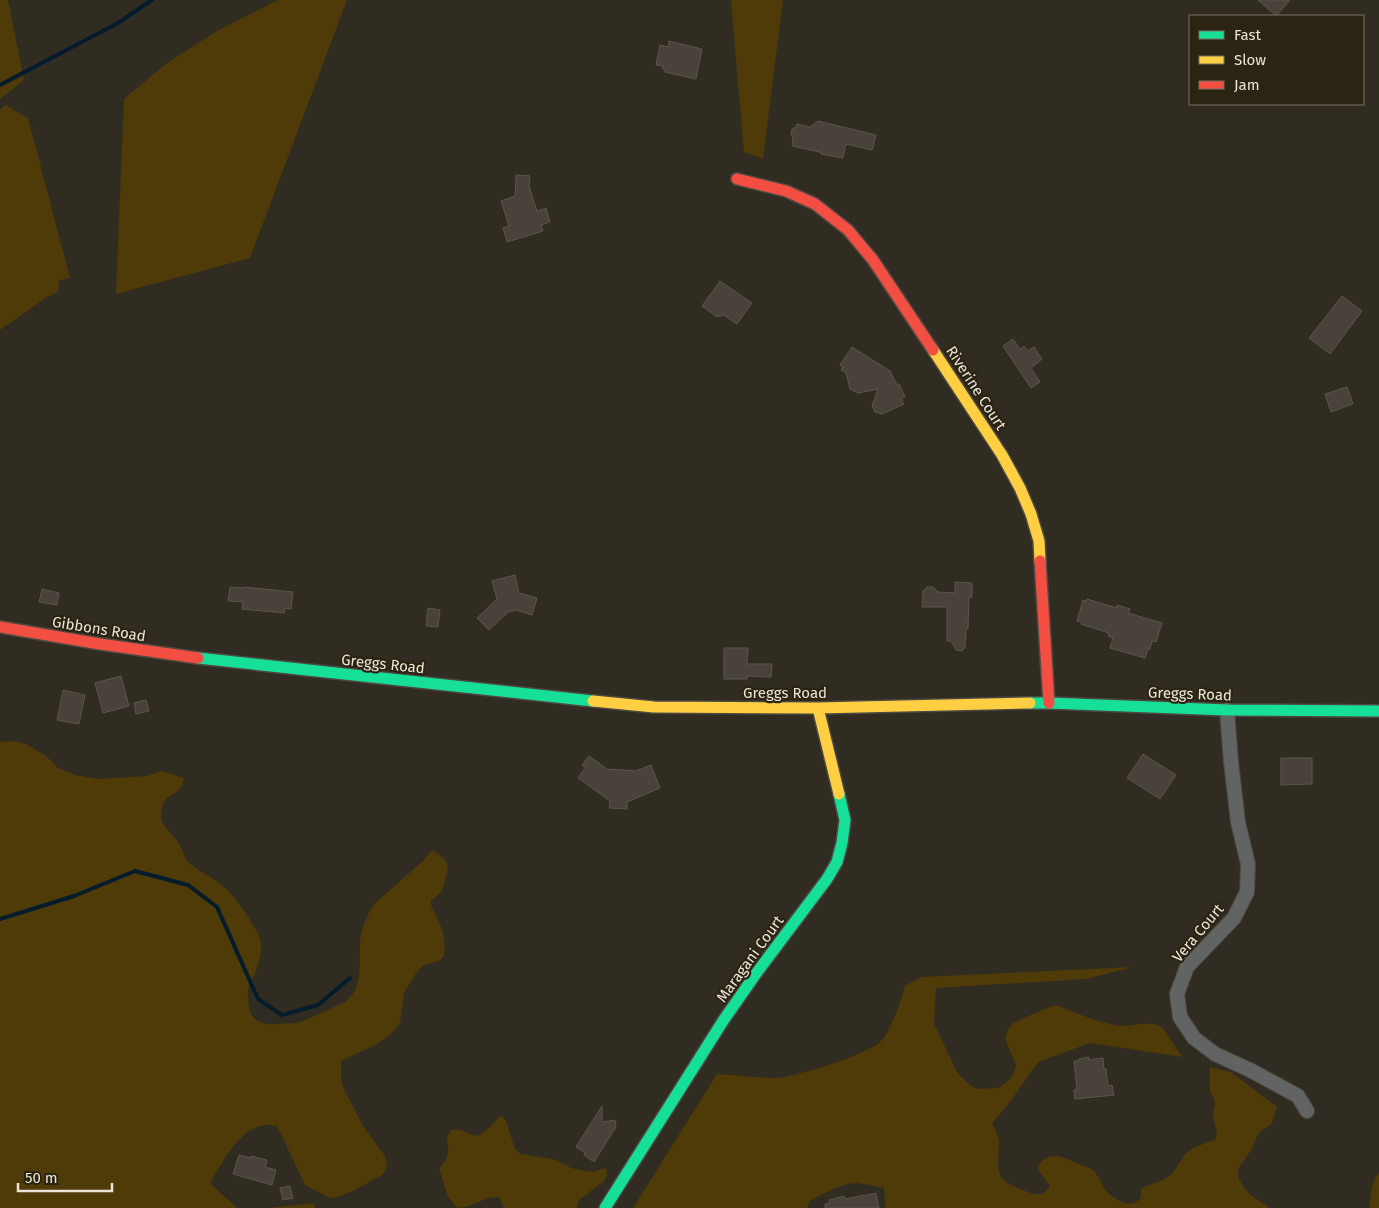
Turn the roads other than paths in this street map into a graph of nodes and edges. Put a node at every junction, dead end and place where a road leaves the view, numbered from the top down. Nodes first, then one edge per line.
1 (737, 179) dead end
2 (0, 627) edge
3 (194, 658) joint
4 (1048, 704) junction
5 (818, 708) junction
6 (1227, 710) junction
7 (1379, 711) edge
8 (1307, 1111) dead end
9 (605, 1208) edge

1 - 4 street, Riverine Court
2 - 3 street, Gibbons Road
3 - 5 street, Greggs Road
4 - 5 street, Greggs Road
4 - 6 street, Greggs Road
5 - 9 street, Maragani Court
6 - 7 street, Greggs Road
6 - 8 street, Vera Court

